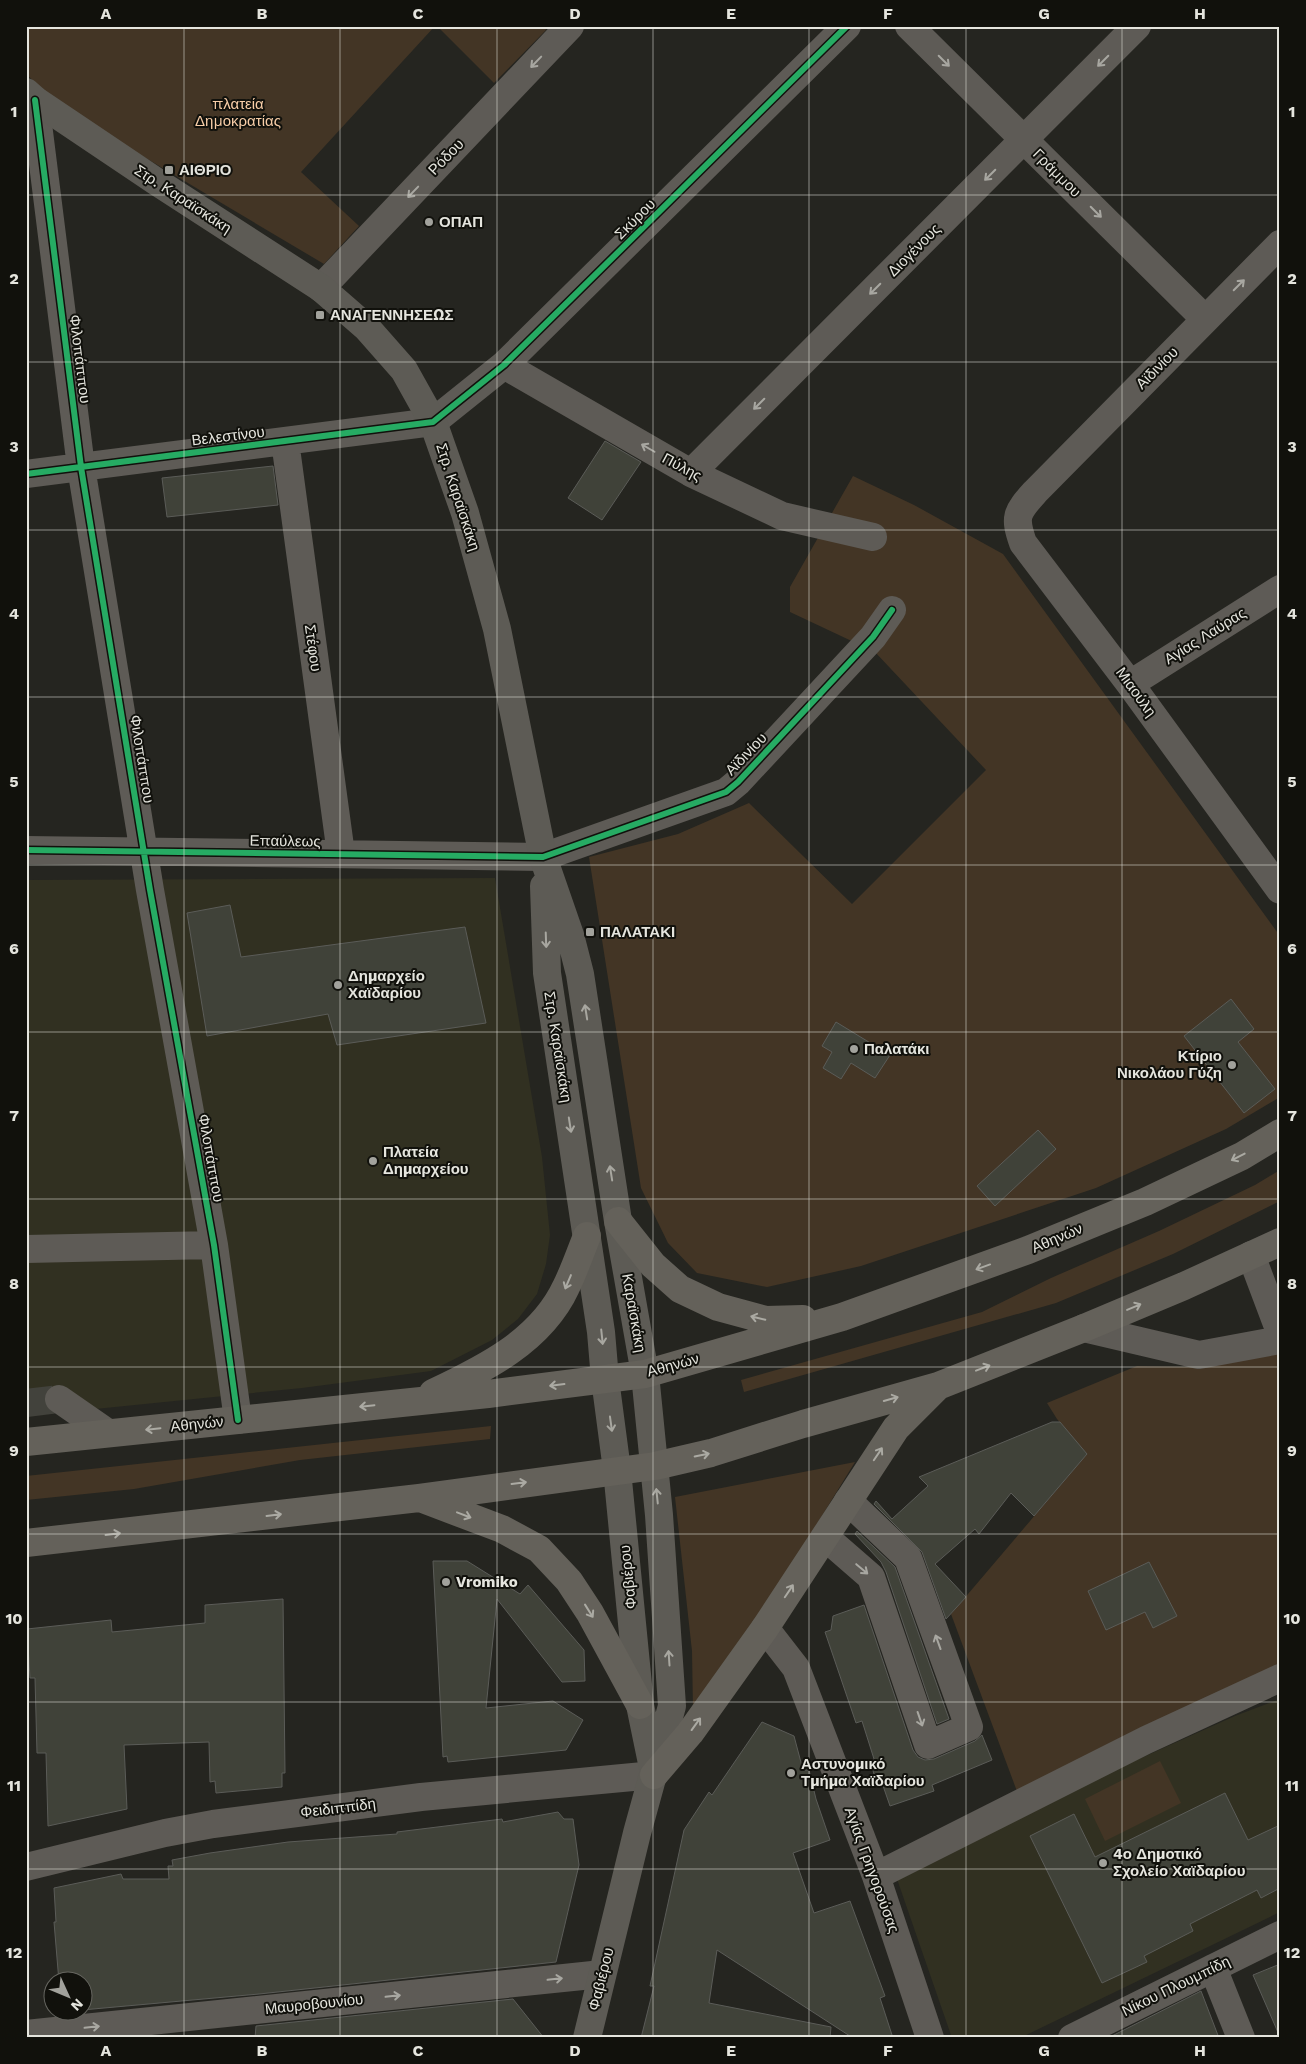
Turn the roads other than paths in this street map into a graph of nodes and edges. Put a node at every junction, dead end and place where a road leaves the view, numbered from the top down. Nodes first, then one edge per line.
1 (570, 26) edge
2 (847, 26) edge
3 (909, 26) edge
4 (1137, 26) edge
5 (30, 96) edge
6 (1024, 140) junction
7 (1280, 244) edge
8 (321, 288) junction
9 (1205, 319) junction
10 (504, 365) junction
11 (433, 422) junction
12 (285, 441) junction
13 (81, 467) junction
14 (691, 473) junction
15 (26, 474) edge
16 (1035, 492) joint
17 (873, 537) dead end
18 (1280, 589) edge
19 (892, 610) dead end
20 (1130, 684) junction
21 (26, 850) edge
22 (145, 852) junction
23 (341, 854) junction
24 (542, 857) junction
25 (1280, 890) edge
26 (1280, 1133) edge
27 (618, 1221) junction
28 (587, 1236) junction
29 (1280, 1242) edge
30 (214, 1245) junction
31 (26, 1249) edge
32 (1251, 1255) junction
33 (842, 1318) junction
34 (1084, 1328) junction
35 (1280, 1332) edge
36 (1280, 1340) edge
37 (645, 1374) junction
38 (605, 1379) junction
39 (938, 1386) junction
40 (59, 1399) tunnel mouth
41 (416, 1402) junction
42 (238, 1420) junction
43 (108, 1433) junction
44 (26, 1442) edge
45 (655, 1466) junction
46 (617, 1470) junction
47 (419, 1498) junction
48 (848, 1501) junction
49 (825, 1537) junction
50 (26, 1543) edge
51 (765, 1628) junction
52 (1280, 1678) edge
53 (640, 1705) junction
54 (654, 1775) junction
55 (26, 1867) edge
56 (876, 1876) junction
57 (1280, 1935) edge
58 (1213, 1968) junction
59 (602, 1974) junction
60 (27, 2029) edge
61 (587, 2038) edge
62 (930, 2038) edge
63 (1072, 2038) edge
64 (1241, 2038) edge

1 -> 8 street, Ρόδου
2 - 10 street, Σκύρου
3 -> 6 street, Γράμμου
4 -> 6 street, Διογένους
5 - 8 main road, Στρ. Καραϊσκάκη
5 - 13 street, Φιλοπάππου
6 -> 9 street, Γράμμου
6 -> 14 street, Διογένους
9 -> 7 street, Αϊδινίου
8 - 11 main road, Στρ. Καραϊσκάκη
9 - 16 street, Αϊδινίου
10 - 11 street, Σκύρου
14 -> 10 street, Πύλης
11 - 12 street, Βελεστίνου
11 - 24 main road, Στρ. Καραϊσκάκη
12 - 13 street, Βελεστίνου
12 - 23 street, Στέφου
13 - 15 street, Βελεστίνου
13 - 22 street, Φιλοπάππου
14 - 17 street, Πύλης
16 - 20 street, Μιαούλη
18 - 20 street, Αγίας Λαύρας
19 - 24 street, Αϊδινίου
20 - 25 street, Μιαούλη
21 - 22 street, Επαύλεως
22 - 23 street, Επαύλεως
22 - 30 street, Φιλοπάππου
23 - 24 street, Επαύλεως
27 -> 24 main road, Στρ. Καραϊσκάκη
24 -> 28 main road, Στρ. Καραϊσκάκη
26 -> 33 highway, Αθηνών
33 -> 27 highway
27 - 37 main road, Καραϊσκάκη
28 -> 38 main road
28 -> 41 highway
29 - 32 highway
30 - 31 street
30 - 42 street, Φιλοπάππου
34 -> 32 highway
32 - 35 street
33 - 37 highway, Αθηνών
34 - 36 street
39 -> 34 highway
37 - 38 highway, Αθηνών
37 - 45 main road, Καραϊσκάκη
38 -> 41 highway, Αθηνών
38 -> 46 main road, Φαβιέρου
45 -> 39 highway
48 -> 39 highway
40 - 43 street
41 -> 42 highway, Αθηνών
42 -> 43 highway, Αθηνών
43 - 44 highway, Αθηνών
45 - 46 highway
54 -> 45 main road, Φαβιέρου
47 -> 46 highway
46 - 53 main road, Φαβιέρου
50 -> 47 highway
47 -> 53 highway
48 - 49 highway
49 -> 48 street
51 -> 49 highway
54 -> 51 highway
51 - 56 street, Αγίας Γρηγορούσας
52 - 56 street
53 - 54 main road, Φαβιέρου
54 - 55 street, Φειδιππίδη
54 - 59 main road, Φαβιέρου
56 - 62 street, Αγίας Γρηγορούσας
57 - 58 street, Νίκου Πλουμπίδη
58 - 63 street, Νίκου Πλουμπίδη
58 - 64 street
60 -> 59 street, Μαυροβουνίου
59 - 61 main road, Φαβιέρου

